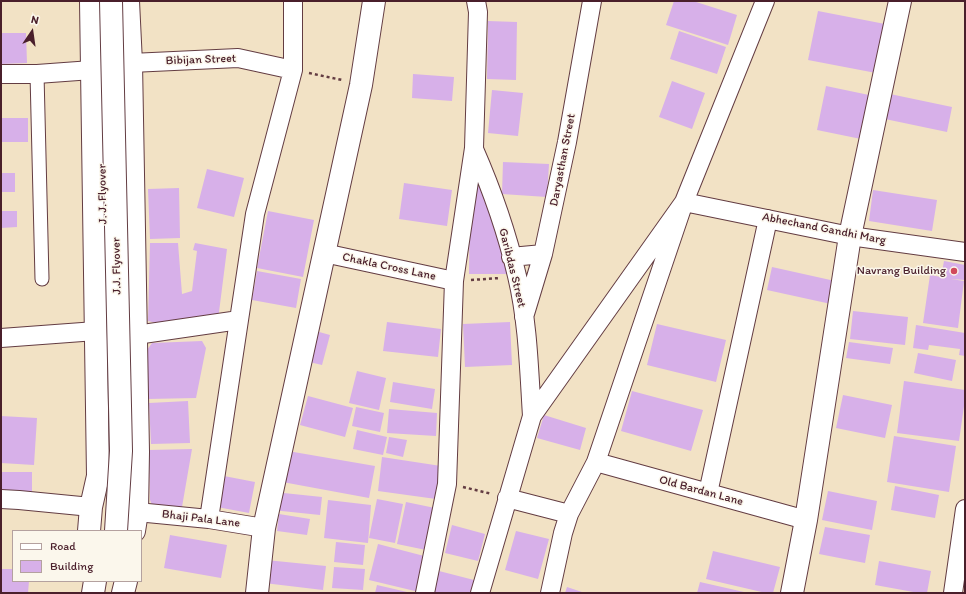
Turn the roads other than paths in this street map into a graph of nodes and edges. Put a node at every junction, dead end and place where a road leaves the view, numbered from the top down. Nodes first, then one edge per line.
1 (91, 1) edge
2 (100, 1) edge
3 (111, 1) edge
4 (128, 1) edge
5 (293, 1) edge
6 (374, 1) edge
7 (476, 1) edge
8 (592, 1) edge
9 (765, 1) edge
10 (900, 1) edge
11 (131, 63) junction
12 (92, 70) junction
13 (293, 70) junction
14 (1, 74) edge
15 (37, 74) junction
16 (474, 148) junction
17 (684, 202) junction
18 (768, 219) junction
19 (850, 236) junction
20 (965, 252) edge
21 (324, 253) junction
22 (543, 254) junction
23 (512, 257) junction
24 (42, 279) dead end
25 (454, 281) junction
26 (524, 317) junction
27 (239, 320) junction
28 (96, 331) junction
29 (136, 335) junction
30 (1, 338) edge
31 (532, 416) junction
32 (596, 462) junction
33 (708, 493) junction
34 (507, 498) junction
35 (1, 499) edge
36 (91, 507) junction
37 (965, 508) edge
38 (569, 514) junction
39 (209, 519) junction
40 (806, 520) junction
41 (135, 521) edge
42 (264, 528) junction
43 (89, 530) edge
44 (103, 530) edge
45 (116, 530) edge
46 (81, 582) edge
47 (95, 582) edge
48 (108, 582) edge
49 (126, 582) edge
50 (79, 593) edge
51 (93, 593) edge
52 (106, 593) edge
53 (124, 593) edge
54 (257, 593) edge
55 (426, 593) edge
56 (480, 593) edge
57 (550, 593) edge
58 (792, 593) edge
59 (953, 593) edge

1 - 12 main road
2 - 44 main road, J. J. Flyover
3 - 45 main road, J.J. Flyover, bridge
4 - 11 main road
5 - 13 street
6 - 21 main road
7 - 16 street
8 - 22 street, Daryasthan Street
9 - 17 street
10 - 19 main road
11 - 13 street, Bibijan Street
11 - 29 main road
12 - 15 street
12 - 28 main road
13 - 27 street
14 - 15 street
15 - 24 street
16 - 23 street, Garibdas Street
16 - 25 street
17 - 18 street, Abhechand Gandhi Marg
17 - 31 street
17 - 32 street
18 - 19 street, Abhechand Gandhi Marg
18 - 33 street
19 - 20 street, Abhechand Gandhi Marg
19 - 40 main road
21 - 25 street, Chakla Cross Lane
21 - 42 main road
22 - 23 street
22 - 26 street, Daryasthan Street
23 - 26 street, Garibdas Street
25 - 55 street
26 - 31 street, Garibdas Street
27 - 29 street
27 - 39 street
28 - 30 street
28 - 36 main road
29 - 41 main road
31 - 34 street
32 - 33 street, Old Bardan Lane
32 - 38 street
33 - 40 street, Old Bardan Lane
34 - 38 street
34 - 56 street
35 - 36 street
36 - 43 main road
37 - 59 street
38 - 57 street
39 - 41 street, Bhaji Pala Lane
39 - 42 street, Bhaji Pala Lane
40 - 58 main road
42 - 54 main road
46 - 50 main road
47 - 51 main road
48 - 52 main road
49 - 53 main road

